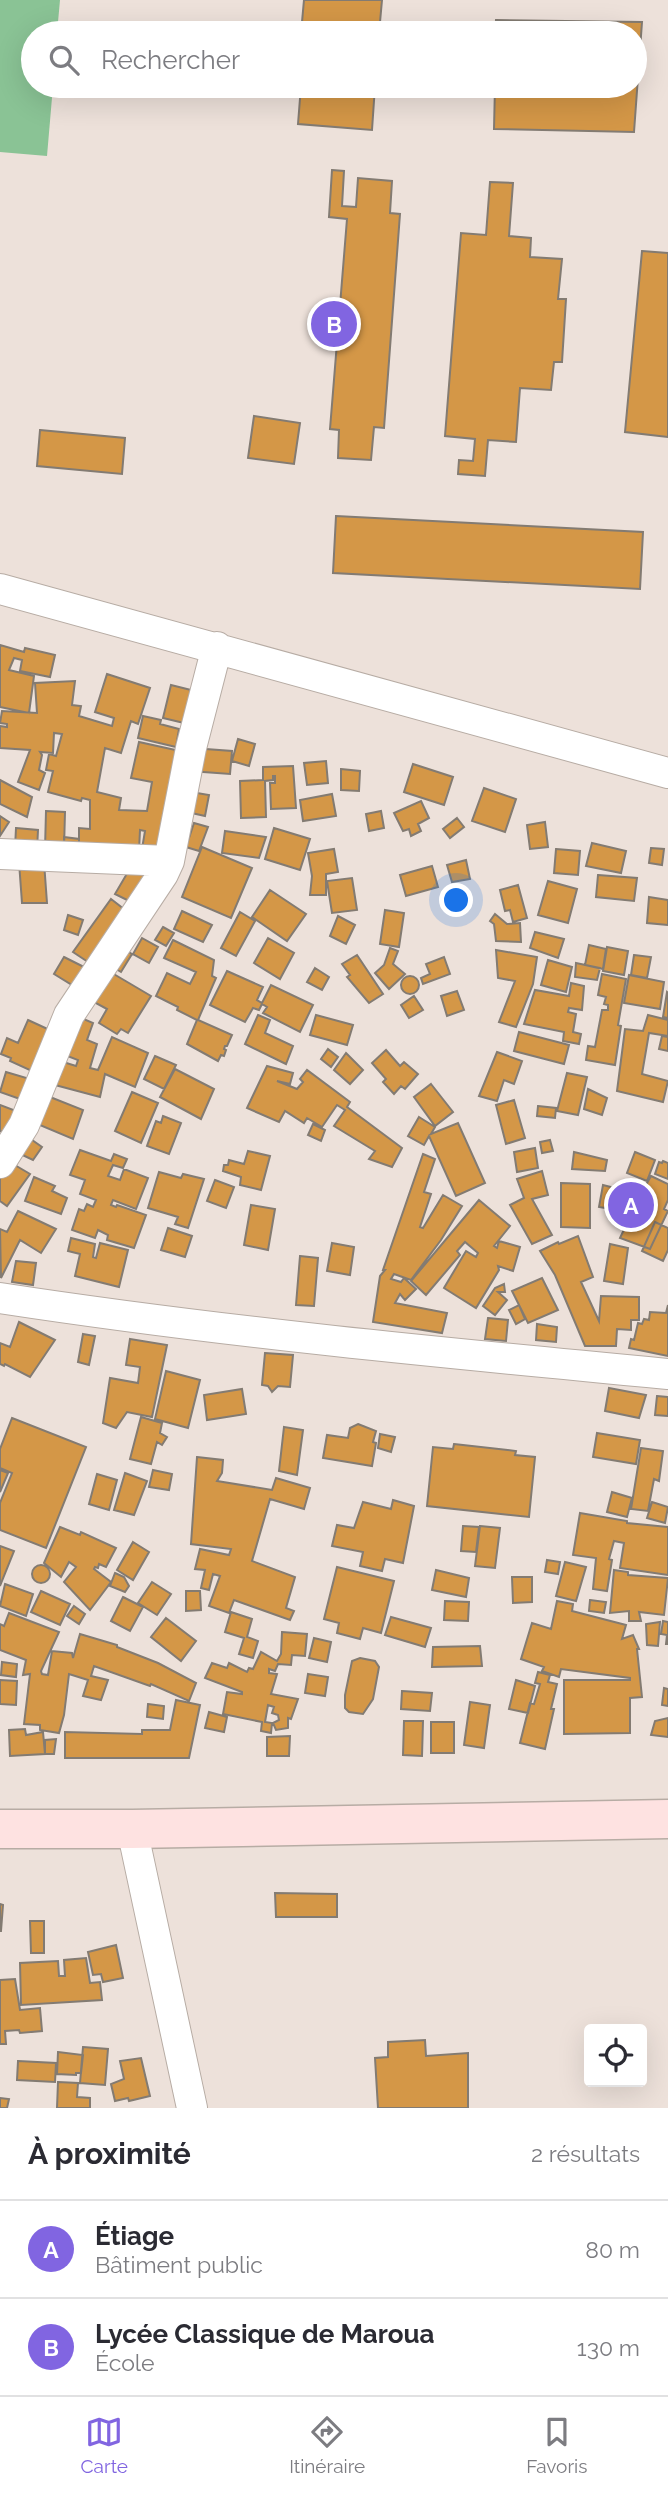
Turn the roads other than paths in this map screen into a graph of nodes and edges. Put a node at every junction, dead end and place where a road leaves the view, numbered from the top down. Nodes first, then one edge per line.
1 (0, 589) edge
2 (217, 647) junction
3 (668, 773) edge
4 (0, 854) edge
5 (169, 861) junction
6 (0, 1163) edge
7 (0, 1298) edge
8 (668, 1374) edge
9 (668, 1819) edge
10 (0, 1829) edge
11 (132, 1829) junction
12 (192, 2108) edge

1 - 2 street
2 - 3 street
2 - 5 street
4 - 5 street
5 - 6 street
7 - 8 street
9 - 11 main road
10 - 11 main road
11 - 12 street

